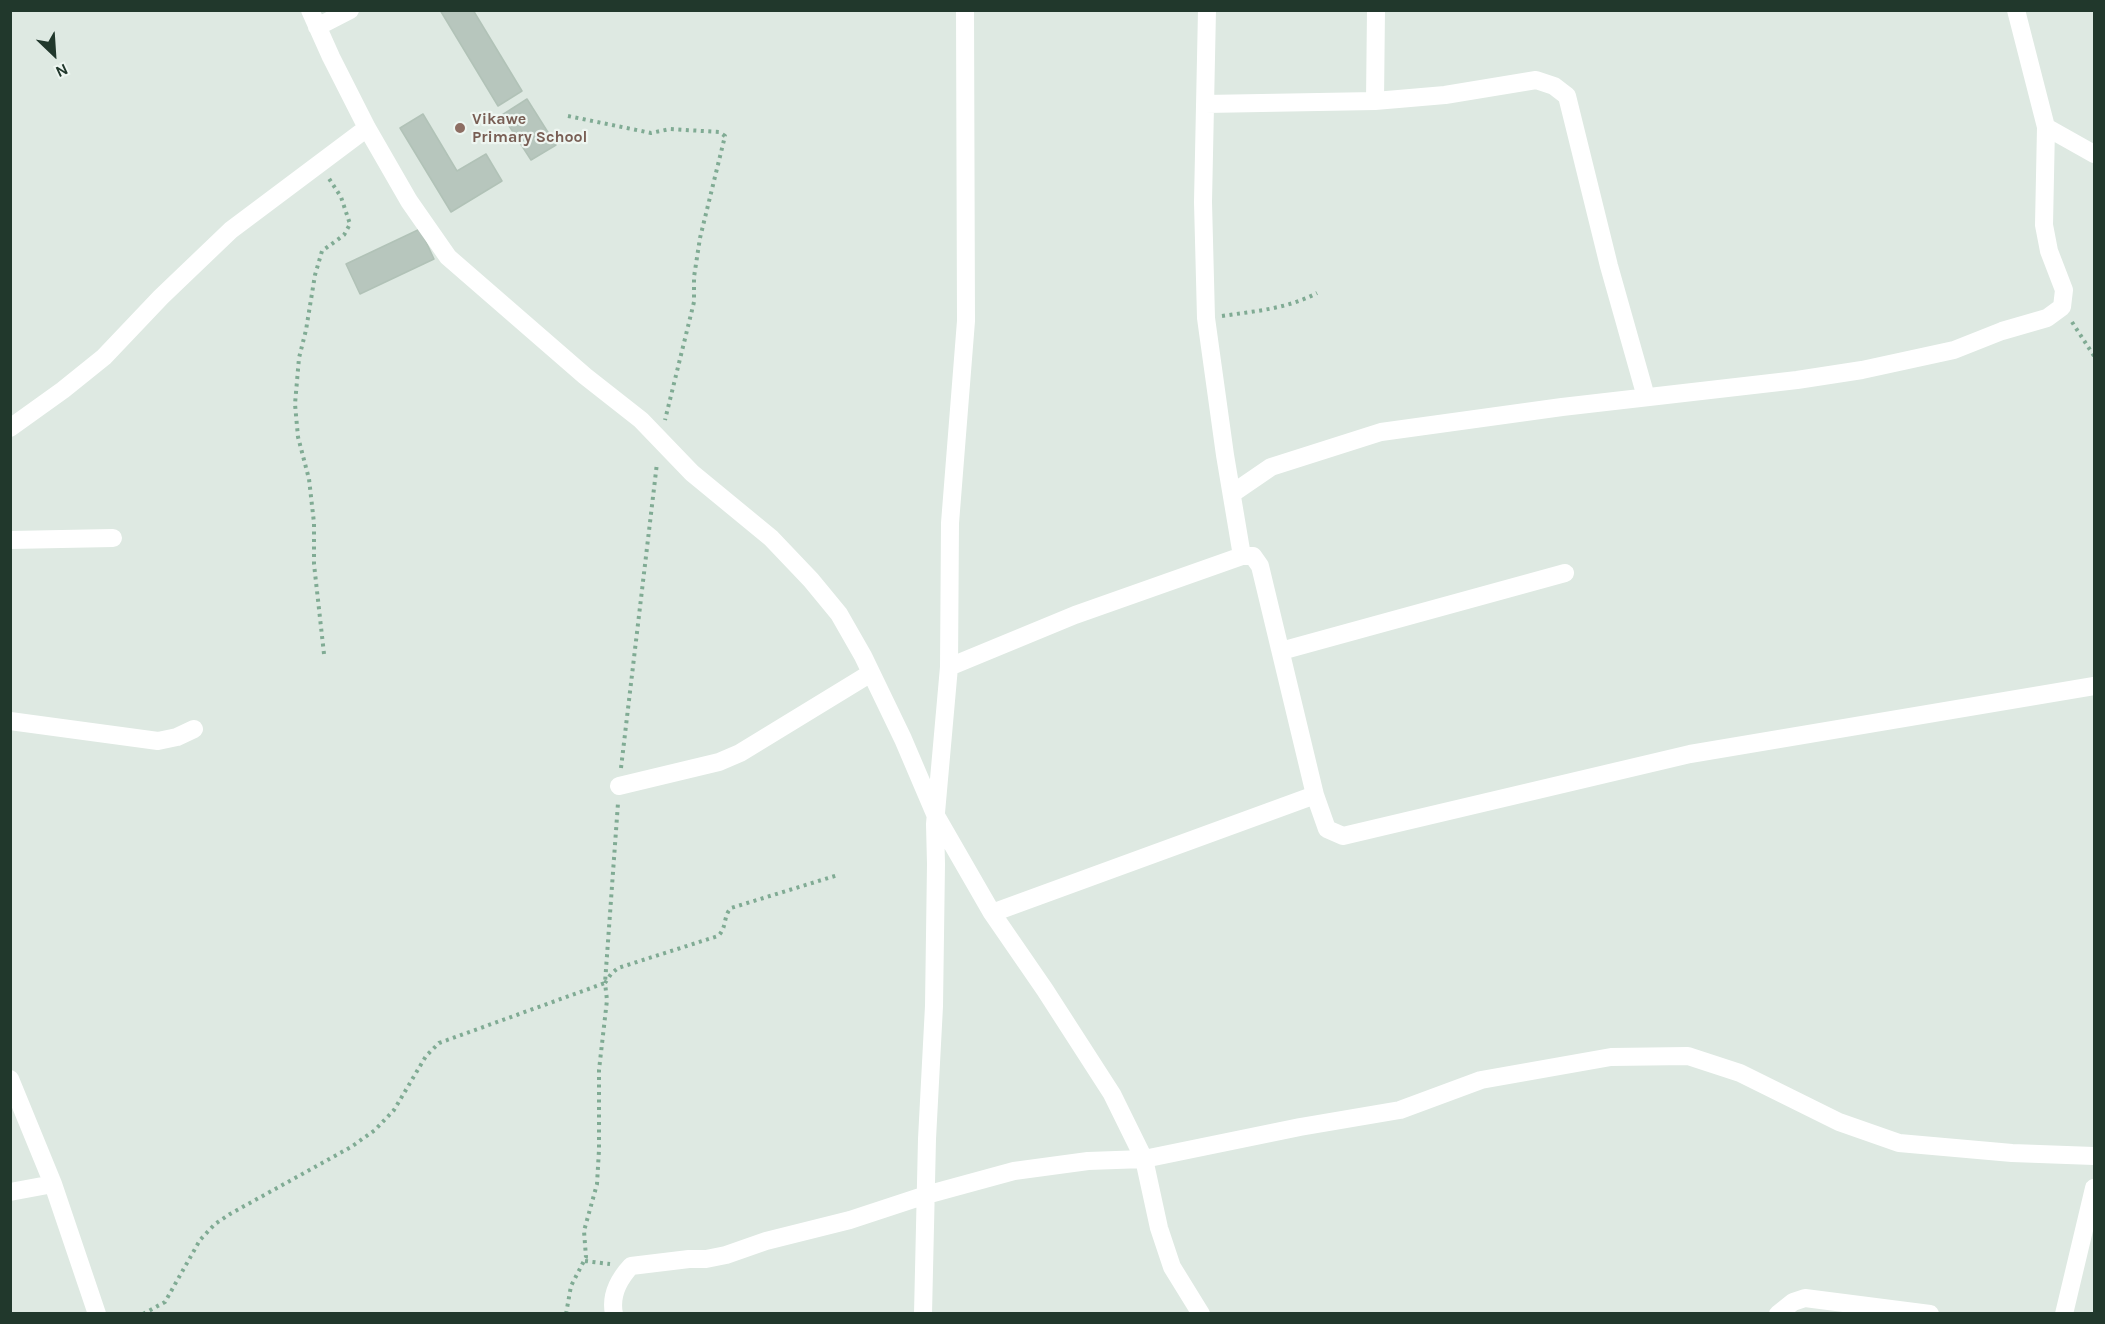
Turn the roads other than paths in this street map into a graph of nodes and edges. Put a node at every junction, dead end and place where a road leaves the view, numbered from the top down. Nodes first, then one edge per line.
1 (350, 10) edge
2 (965, 10) edge
3 (1207, 10) edge
4 (1376, 10) edge
5 (2016, 10) edge
6 (314, 19) edge
7 (1375, 101) junction
8 (1205, 104) junction
9 (2046, 127) junction
10 (368, 128) junction
11 (2094, 154) edge
12 (1646, 397) junction
13 (10, 428) edge
14 (1233, 493) junction
15 (113, 538) dead end
16 (10, 540) edge
17 (1242, 556) junction
18 (1565, 573) dead end
19 (1281, 651) junction
20 (949, 667) junction
21 (871, 673) junction
22 (2094, 686) edge
23 (10, 721) edge
24 (194, 729) dead end
25 (619, 786) road end
26 (1315, 795) junction
27 (935, 814) junction
28 (992, 913) junction
29 (10, 1079) edge
30 (2094, 1156) edge
31 (1144, 1159) junction
32 (53, 1184) junction
33 (2094, 1188) edge
34 (10, 1192) edge
35 (926, 1195) junction
36 (2091, 1222) edge
37 (97, 1314) edge
38 (614, 1314) edge
39 (923, 1314) edge
40 (1201, 1314) edge
41 (1778, 1314) edge
42 (1930, 1314) edge
43 (2064, 1314) edge

1 - 6 street
2 - 20 street
3 - 8 street
4 - 7 street
5 - 9 street
6 - 10 street
7 - 8 street
7 - 12 street
8 - 14 street
9 - 11 street
9 - 12 street
10 - 13 street
10 - 21 street
12 - 14 street
14 - 17 street
15 - 16 street
17 - 19 street
17 - 20 street
18 - 19 street
19 - 26 street
20 - 27 street
21 - 25 street
21 - 27 street
22 - 26 street
23 - 24 street
26 - 28 street
27 - 28 street
27 - 35 street
28 - 31 street
29 - 32 street
30 - 31 street
31 - 35 street
31 - 40 street
32 - 34 street
32 - 37 street
33 - 36 street
35 - 38 street
35 - 39 street
36 - 43 street
41 - 42 street

